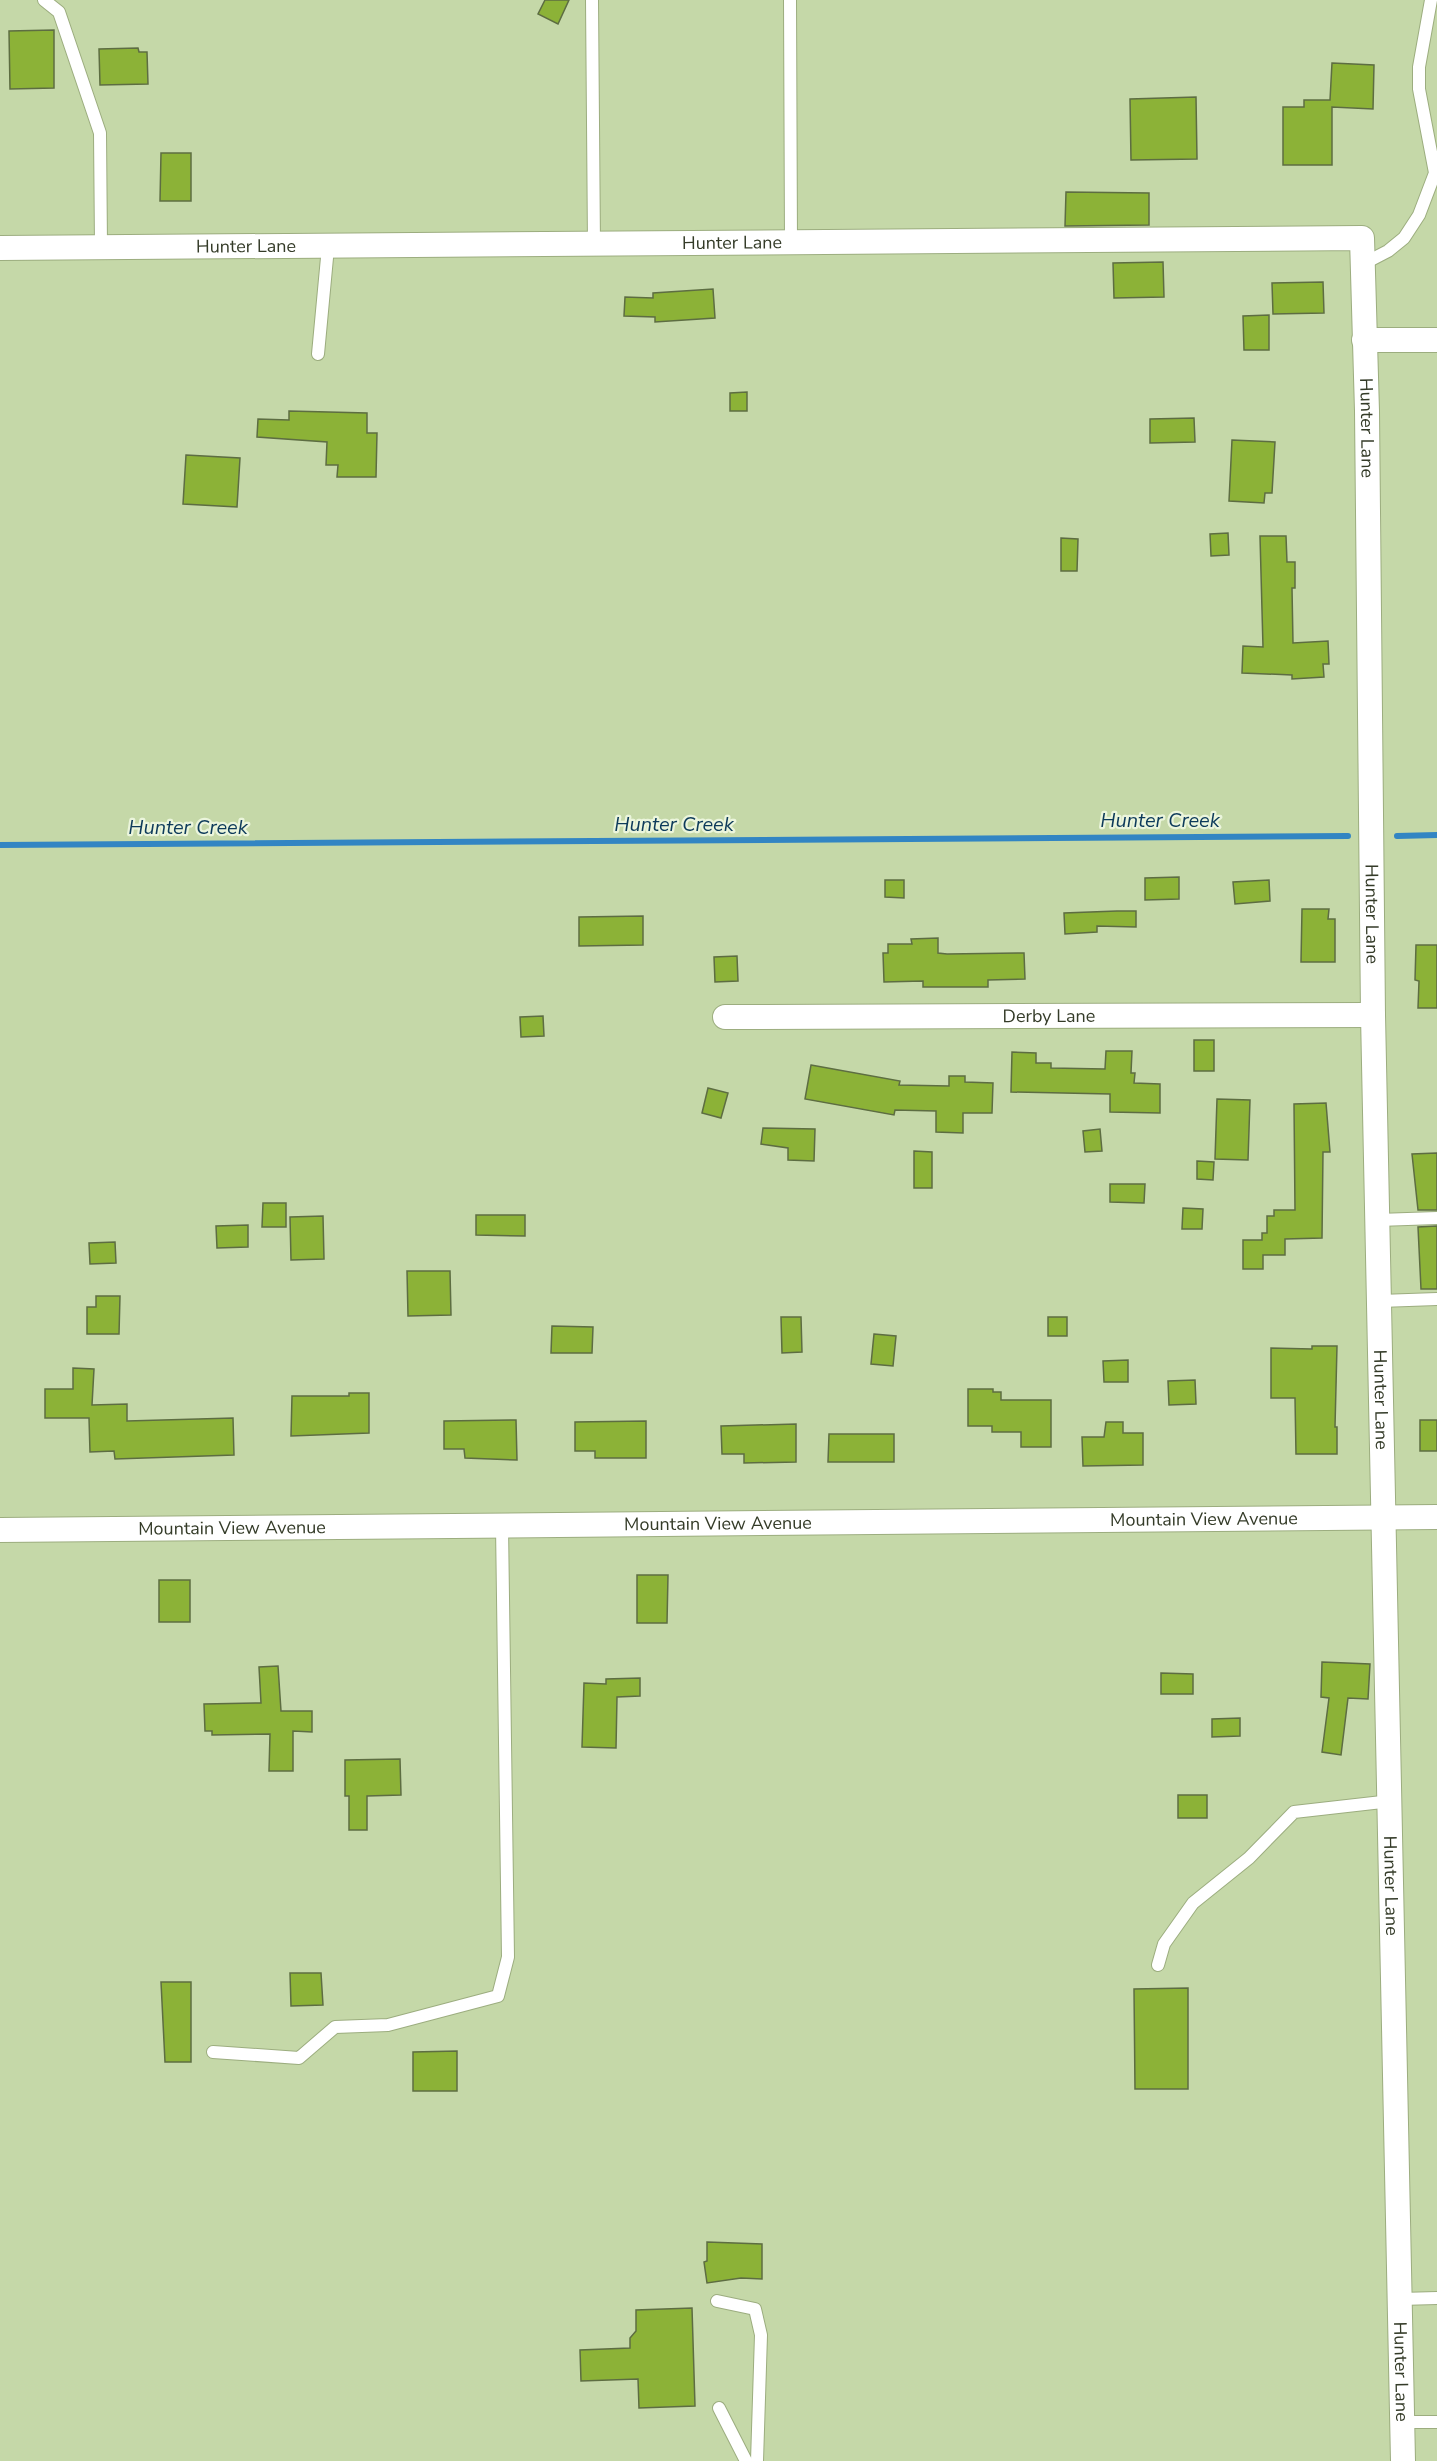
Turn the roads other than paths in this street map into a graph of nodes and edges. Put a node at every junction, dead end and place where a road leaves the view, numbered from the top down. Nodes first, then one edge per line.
1 (44, 0) edge
2 (592, 0) edge
3 (790, 0) edge
4 (1431, 0) edge
5 (791, 243) junction
6 (594, 245) junction
7 (101, 246) junction
8 (328, 247) junction
9 (0, 248) edge
10 (1363, 264) junction
11 (1364, 340) junction
12 (1437, 340) edge
13 (318, 354) dead end
14 (1373, 1015) junction
15 (725, 1017) dead end
16 (1437, 1218) edge
17 (1378, 1220) junction
18 (1437, 1299) edge
19 (1380, 1301) junction
20 (1437, 1517) edge
21 (1385, 1518) junction
22 (502, 1526) junction
23 (0, 1530) edge
24 (1390, 1801) junction
25 (1158, 1965) dead end
26 (213, 2052) dead end
27 (1437, 2298) edge
28 (1400, 2299) junction
29 (717, 2301) dead end
30 (719, 2408) dead end
31 (1402, 2422) junction
32 (1437, 2422) edge
33 (746, 2461) edge
34 (757, 2461) edge
35 (1403, 2461) edge

1 - 7 lane
2 - 6 lane
3 - 5 lane
4 - 10 lane
5 - 6 street, Hunter Lane
5 - 10 street, Hunter Lane
6 - 8 street, Hunter Lane
7 - 8 street, Hunter Lane
7 - 9 street, Hunter Lane
8 - 13 lane
10 - 11 street, Hunter Lane
11 - 12 street
11 - 14 street, Hunter Lane
14 - 15 street, Derby Lane
14 - 17 street, Hunter Lane
16 - 17 lane
17 - 19 street, Hunter Lane
18 - 19 lane
19 - 21 street, Hunter Lane
20 - 21 street, Mountain View Avenue
21 - 22 street, Mountain View Avenue
21 - 24 street, Hunter Lane
22 - 23 street, Mountain View Avenue
22 - 26 lane
24 - 25 lane
24 - 28 street, Hunter Lane
27 - 28 lane
28 - 31 street, Hunter Lane
29 - 34 lane
30 - 33 lane
31 - 32 lane
31 - 35 street, Hunter Lane

